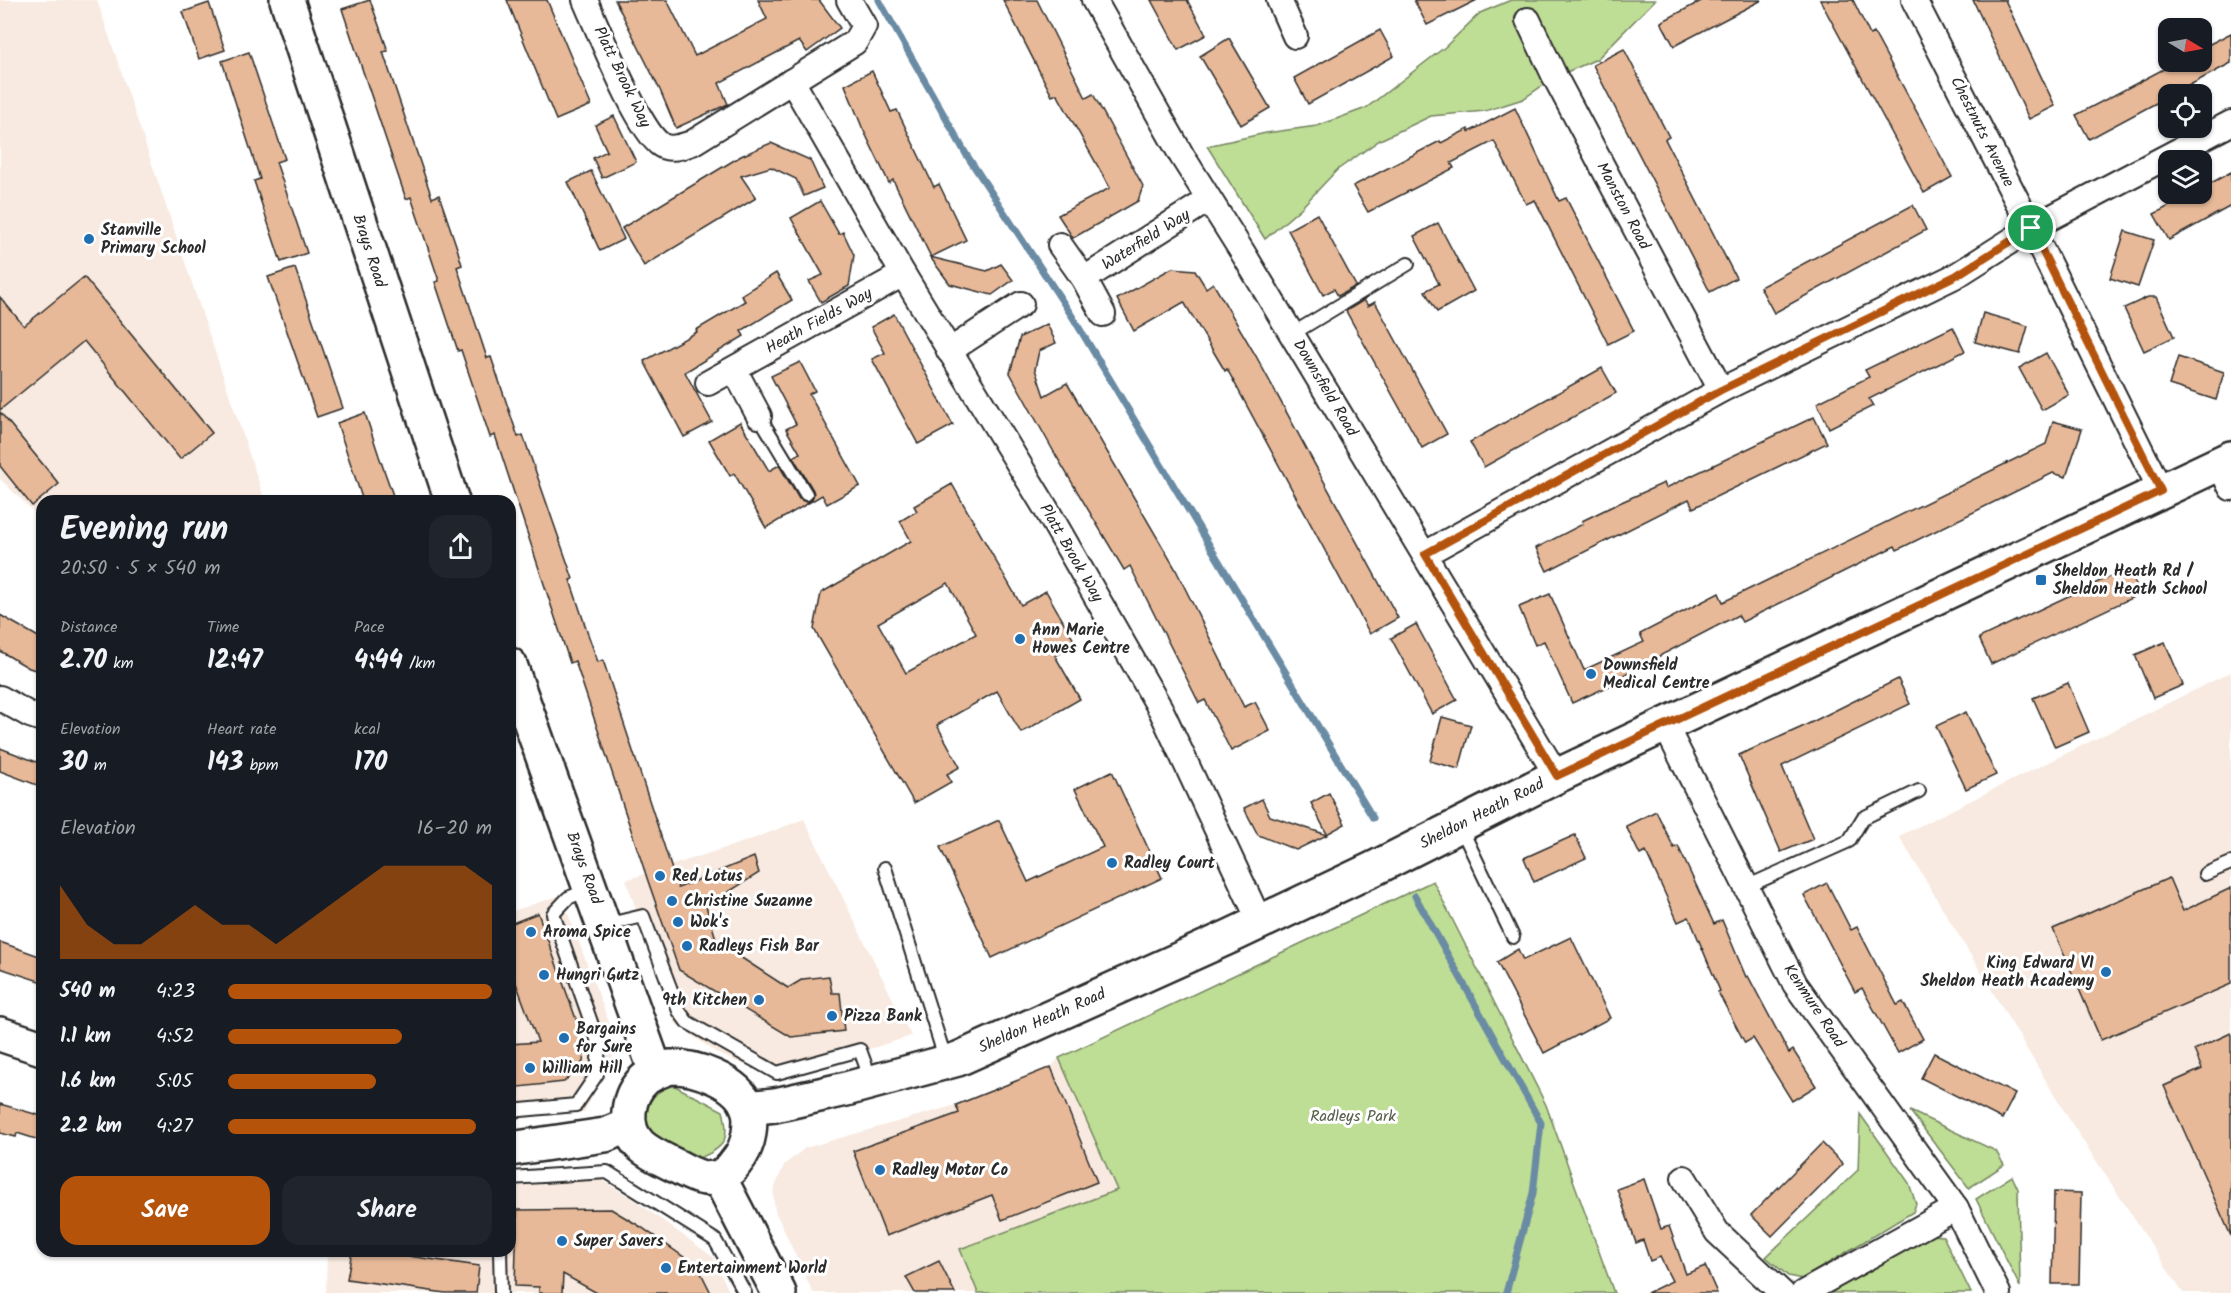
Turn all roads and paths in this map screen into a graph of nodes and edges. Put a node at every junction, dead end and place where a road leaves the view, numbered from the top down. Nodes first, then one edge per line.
1 (287, 0) edge
2 (585, 0) edge
3 (849, 0) edge
4 (1094, 0) edge
5 (1914, 0) edge
6 (1283, 2) edge
7 (1528, 21) dead end
8 (1295, 36) dead end
9 (792, 81) junction
10 (2231, 123) edge
11 (1208, 200) junction
12 (2031, 228) junction
13 (1060, 245) dead end
14 (1408, 264) dead end
15 (903, 274) junction
16 (1084, 279) junction
17 (1021, 304) dead end
18 (1103, 314) dead end
19 (1292, 334) junction
20 (949, 351) junction
21 (734, 369) junction
22 (708, 383) dead end
23 (1721, 390) junction
24 (759, 416) joint
25 (2227, 470) edge
26 (2161, 491) junction
27 (806, 494) dead end
28 (450, 495) edge
29 (1425, 554) junction
30 (516, 682) edge
31 (0, 698) edge
32 (36, 717) edge
33 (1665, 724) junction
34 (1557, 776) junction
35 (1919, 791) dead end
36 (1459, 825) junction
37 (2231, 863) edge
38 (885, 868) dead end
39 (2205, 874) dead end
40 (1746, 887) junction
41 (591, 888) junction
42 (1260, 922) junction
43 (604, 926) junction
44 (1513, 937) dead end
45 (0, 1034) edge
46 (36, 1046) edge
47 (946, 1062) junction
48 (656, 1072) junction
49 (872, 1081) junction
50 (748, 1108) junction
51 (516, 1110) edge
52 (629, 1125) junction
53 (516, 1148) edge
54 (719, 1177) junction
55 (516, 1178) edge
56 (1684, 1178) dead end
57 (1956, 1208) junction
58 (500, 1257) edge
59 (501, 1293) edge
60 (745, 1293) edge
61 (779, 1293) edge
62 (1782, 1293) edge
63 (1803, 1293) edge
64 (1998, 1293) edge

1 - 28 street, Brays Road
2 - 9 street, Platt Brook Way
3 - 9 street, Platt Brook Way
4 - 11 street, Downsfield Road
5 - 12 street, Chestnuts Avenue
6 - 8 street
7 - 23 street, Manston Road
9 - 15 street, Platt Brook Way
10 - 12 street
11 - 16 street, Waterfield Way
11 - 19 street, Downsfield Road
12 - 23 street
12 - 26 street, Chestnuts Avenue
13 - 16 street
14 - 19 lane
15 - 20 street, Platt Brook Way
15 - 21 street, Heath Fields Way
16 - 18 street
17 - 20 street
19 - 29 street, Downsfield Road
20 - 42 street, Platt Brook Way
21 - 22 street, Heath Fields Way
21 - 24 street
23 - 29 street
24 - 27 lane
25 - 26 street, Sheldon Heath Road
26 - 33 street, Sheldon Heath Road
29 - 34 street, Downsfield Road
30 - 41 street, Brays Road
31 - 32 street
33 - 34 street, Sheldon Heath Road
33 - 40 street, Kenmure Road
34 - 36 street, Sheldon Heath Road
35 - 40 lane
36 - 42 street, Sheldon Heath Road
36 - 44 lane
37 - 39 lane
38 - 47 lane
40 - 57 street, Kenmure Road
41 - 43 street, Brays Road
41 - 51 lane
42 - 47 street, Sheldon Heath Road
43 - 48 street, Brays Road
43 - 49 lane
45 - 46 street
47 - 49 street, Sheldon Heath Road
48 - 50 street
48 - 52 street
49 - 50 street, Sheldon Heath Road
50 - 54 street
52 - 53 street
52 - 54 street
54 - 61 street
55 - 60 lane
56 - 62 street
57 - 63 street
57 - 64 street, Kenmure Road
58 - 59 lane

